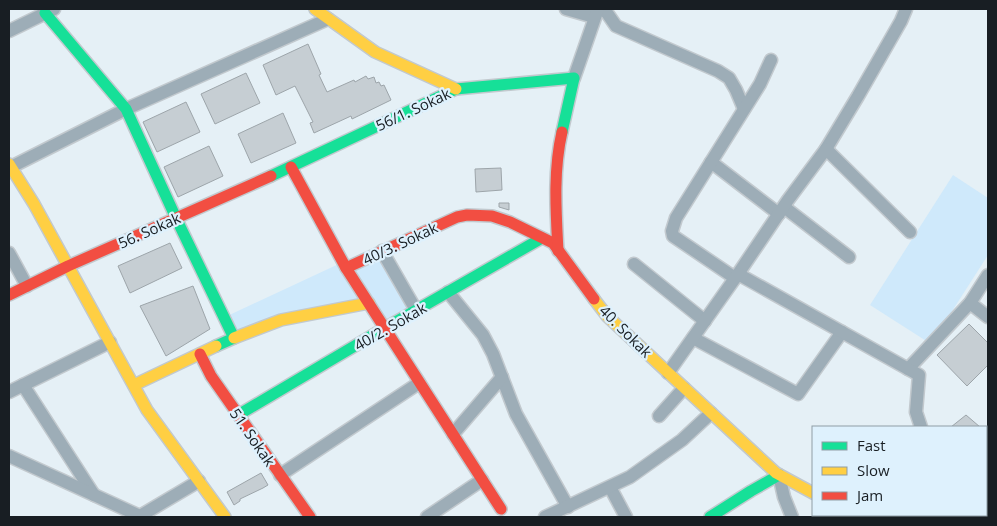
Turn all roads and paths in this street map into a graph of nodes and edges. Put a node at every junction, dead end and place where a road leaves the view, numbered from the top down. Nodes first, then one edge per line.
1 (314, 9) edge
2 (566, 9) edge
3 (906, 9) edge
4 (49, 11) edge
5 (595, 11) edge
6 (328, 19) junction
7 (9, 31) edge
8 (771, 60) dead end
9 (574, 78) junction
10 (456, 89) junction
11 (126, 109) junction
12 (744, 110) junction
13 (826, 149) junction
14 (711, 162) junction
15 (9, 166) edge
16 (291, 167) junction
17 (782, 210) junction
18 (176, 218) junction
19 (910, 232) dead end
20 (542, 238) junction
21 (382, 251) junction
22 (558, 251) junction
23 (9, 253) edge
24 (849, 257) dead end
25 (634, 264) dead end
26 (68, 266) junction
27 (346, 268) junction
28 (988, 275) edge
29 (736, 276) junction
30 (26, 286) junction
31 (448, 292) junction
32 (9, 295) edge
33 (368, 303) junction
34 (970, 303) junction
35 (416, 310) junction
36 (988, 317) edge
37 (705, 321) junction
38 (384, 328) junction
39 (842, 332) junction
40 (234, 338) junction
41 (693, 338) junction
42 (110, 342) junction
43 (200, 354) junction
44 (913, 372) junction
45 (668, 373) junction
46 (502, 377) junction
47 (419, 383) junction
48 (23, 385) junction
49 (134, 385) junction
50 (684, 388) junction
51 (9, 392) edge
52 (711, 413) junction
53 (238, 415) junction
54 (659, 416) dead end
55 (921, 426) edge
56 (452, 434) junction
57 (9, 456) edge
58 (280, 475) junction
59 (779, 475) junction
60 (482, 480) junction
61 (199, 481) junction
62 (610, 487) junction
63 (812, 492) edge
64 (94, 495) junction
65 (568, 507) junction
66 (503, 513) edge
67 (139, 517) edge
68 (226, 517) edge
69 (310, 517) edge
70 (427, 517) edge
71 (490, 517) edge
72 (545, 517) edge
73 (626, 517) edge
74 (710, 517) edge
75 (792, 517) edge

1 - 6 street
2 - 5 street
3 - 13 street
4 - 7 street
4 - 11 street
5 - 9 street
5 - 12 street
6 - 10 street
6 - 11 street
8 - 12 street
9 - 10 street, 56/1. Sokak
9 - 22 street
10 - 16 street, 56/1. Sokak
11 - 15 street
11 - 18 street
12 - 14 street
13 - 17 street
13 - 19 street
14 - 17 street
14 - 29 street
15 - 26 street
16 - 18 street, 56. Sokak
16 - 27 street, 40/3. Sokak
17 - 24 street
17 - 29 street
18 - 26 street, 56. Sokak
18 - 40 street
20 - 21 street, 40/3. Sokak
20 - 22 street, 40/3. Sokak
20 - 31 street, 40/2. Sokak
21 - 27 street, 40/3. Sokak
21 - 35 street
22 - 45 street, 40. Sokak
23 - 30 street
25 - 37 street
26 - 30 street, 56. Sokak
26 - 42 street
27 - 33 street
28 - 34 street
29 - 37 street
29 - 39 street
30 - 32 street, 56. Sokak
31 - 35 street, 40/2. Sokak
31 - 46 street
33 - 38 street
33 - 40 street
34 - 36 street
34 - 44 street
35 - 38 street, 40/2. Sokak
37 - 41 street
38 - 47 street
38 - 53 street, 40/2. Sokak
39 - 41 street
39 - 44 street
40 - 43 street
41 - 45 street
42 - 48 street
42 - 49 street
43 - 49 street
43 - 53 street, 51. Sokak
44 - 55 street
45 - 50 street, 40. Sokak
46 - 56 street
46 - 65 street
47 - 56 street
47 - 58 street
48 - 51 street
48 - 64 street
49 - 61 street
50 - 52 street, 40. Sokak
50 - 54 street
52 - 59 street, 40. Sokak
52 - 62 street
53 - 58 street, 51. Sokak
56 - 60 street
57 - 64 street
58 - 69 street, 51. Sokak
59 - 63 street, 40. Sokak
59 - 74 street
59 - 75 street
60 - 66 street
60 - 70 street
61 - 67 street
61 - 68 street
62 - 65 street
62 - 73 street
64 - 67 street
65 - 72 street
66 - 71 street

